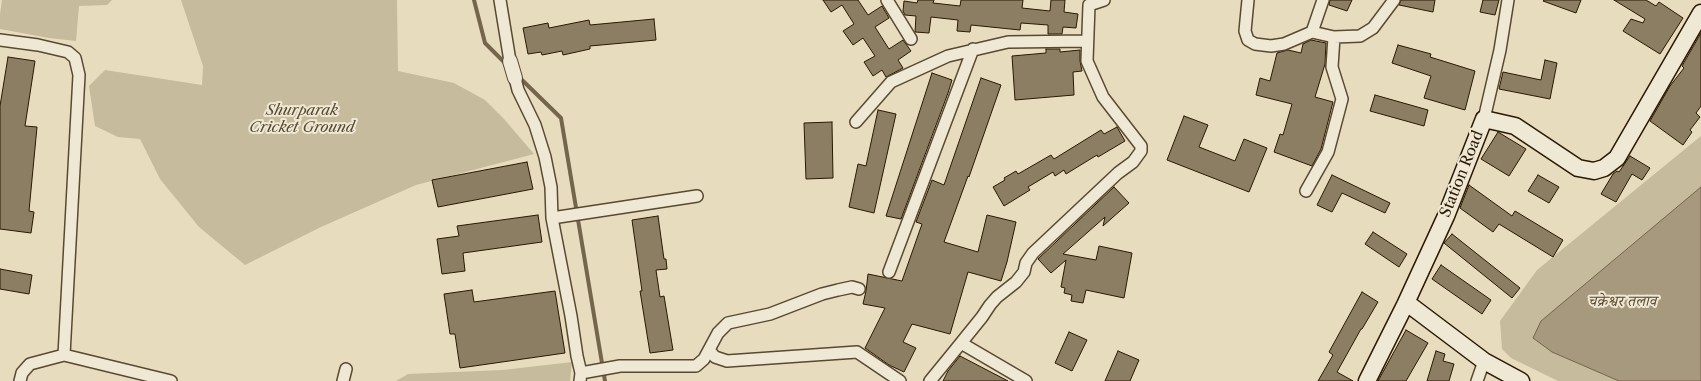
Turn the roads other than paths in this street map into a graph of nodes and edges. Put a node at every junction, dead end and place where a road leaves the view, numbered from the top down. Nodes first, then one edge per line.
1 (500, 0) edge
2 (887, 0) edge
3 (1104, 0) edge
4 (1248, 0) edge
5 (1323, 0) edge
6 (1394, 0) edge
7 (1508, 0) edge
8 (1086, 2) edge
9 (1701, 13) edge
10 (1312, 32) junction
11 (1334, 37) junction
12 (911, 39) dead end
13 (0, 40) edge
14 (1088, 41) junction
15 (973, 49) junction
16 (510, 61) joint
17 (515, 78) joint
18 (1484, 119) junction
19 (856, 122) dead end
20 (1306, 191) dead end
21 (697, 196) dead end
22 (552, 218) junction
23 (889, 272) dead end
24 (859, 289) dead end
25 (1407, 303) junction
26 (962, 343) junction
27 (709, 350) junction
28 (64, 355) junction
29 (1484, 361) junction
30 (346, 369) dead end
31 (583, 375) edge
32 (20, 381) edge
33 (171, 381) edge
34 (343, 381) edge
35 (900, 381) edge
36 (930, 381) edge
37 (1026, 381) edge
38 (1368, 381) edge
39 (1478, 381) edge
40 (1521, 381) edge

1 - 16 street
2 - 12 street
3 - 8 street
4 - 10 street
5 - 10 street
6 - 11 street
7 - 18 street
8 - 14 street
9 - 18 main road, Station Road
10 - 11 street
11 - 20 street
13 - 28 street
14 - 15 street
14 - 26 street
15 - 19 street
15 - 23 street
16 - 17 street
17 - 22 street
18 - 25 main road, Station Road
21 - 22 street
22 - 31 street
24 - 27 street
25 - 29 main road
25 - 38 main road, Station Road
26 - 36 street
26 - 37 street
27 - 31 street
27 - 35 street
28 - 32 street
28 - 33 street
29 - 39 street
29 - 40 main road
30 - 34 street

